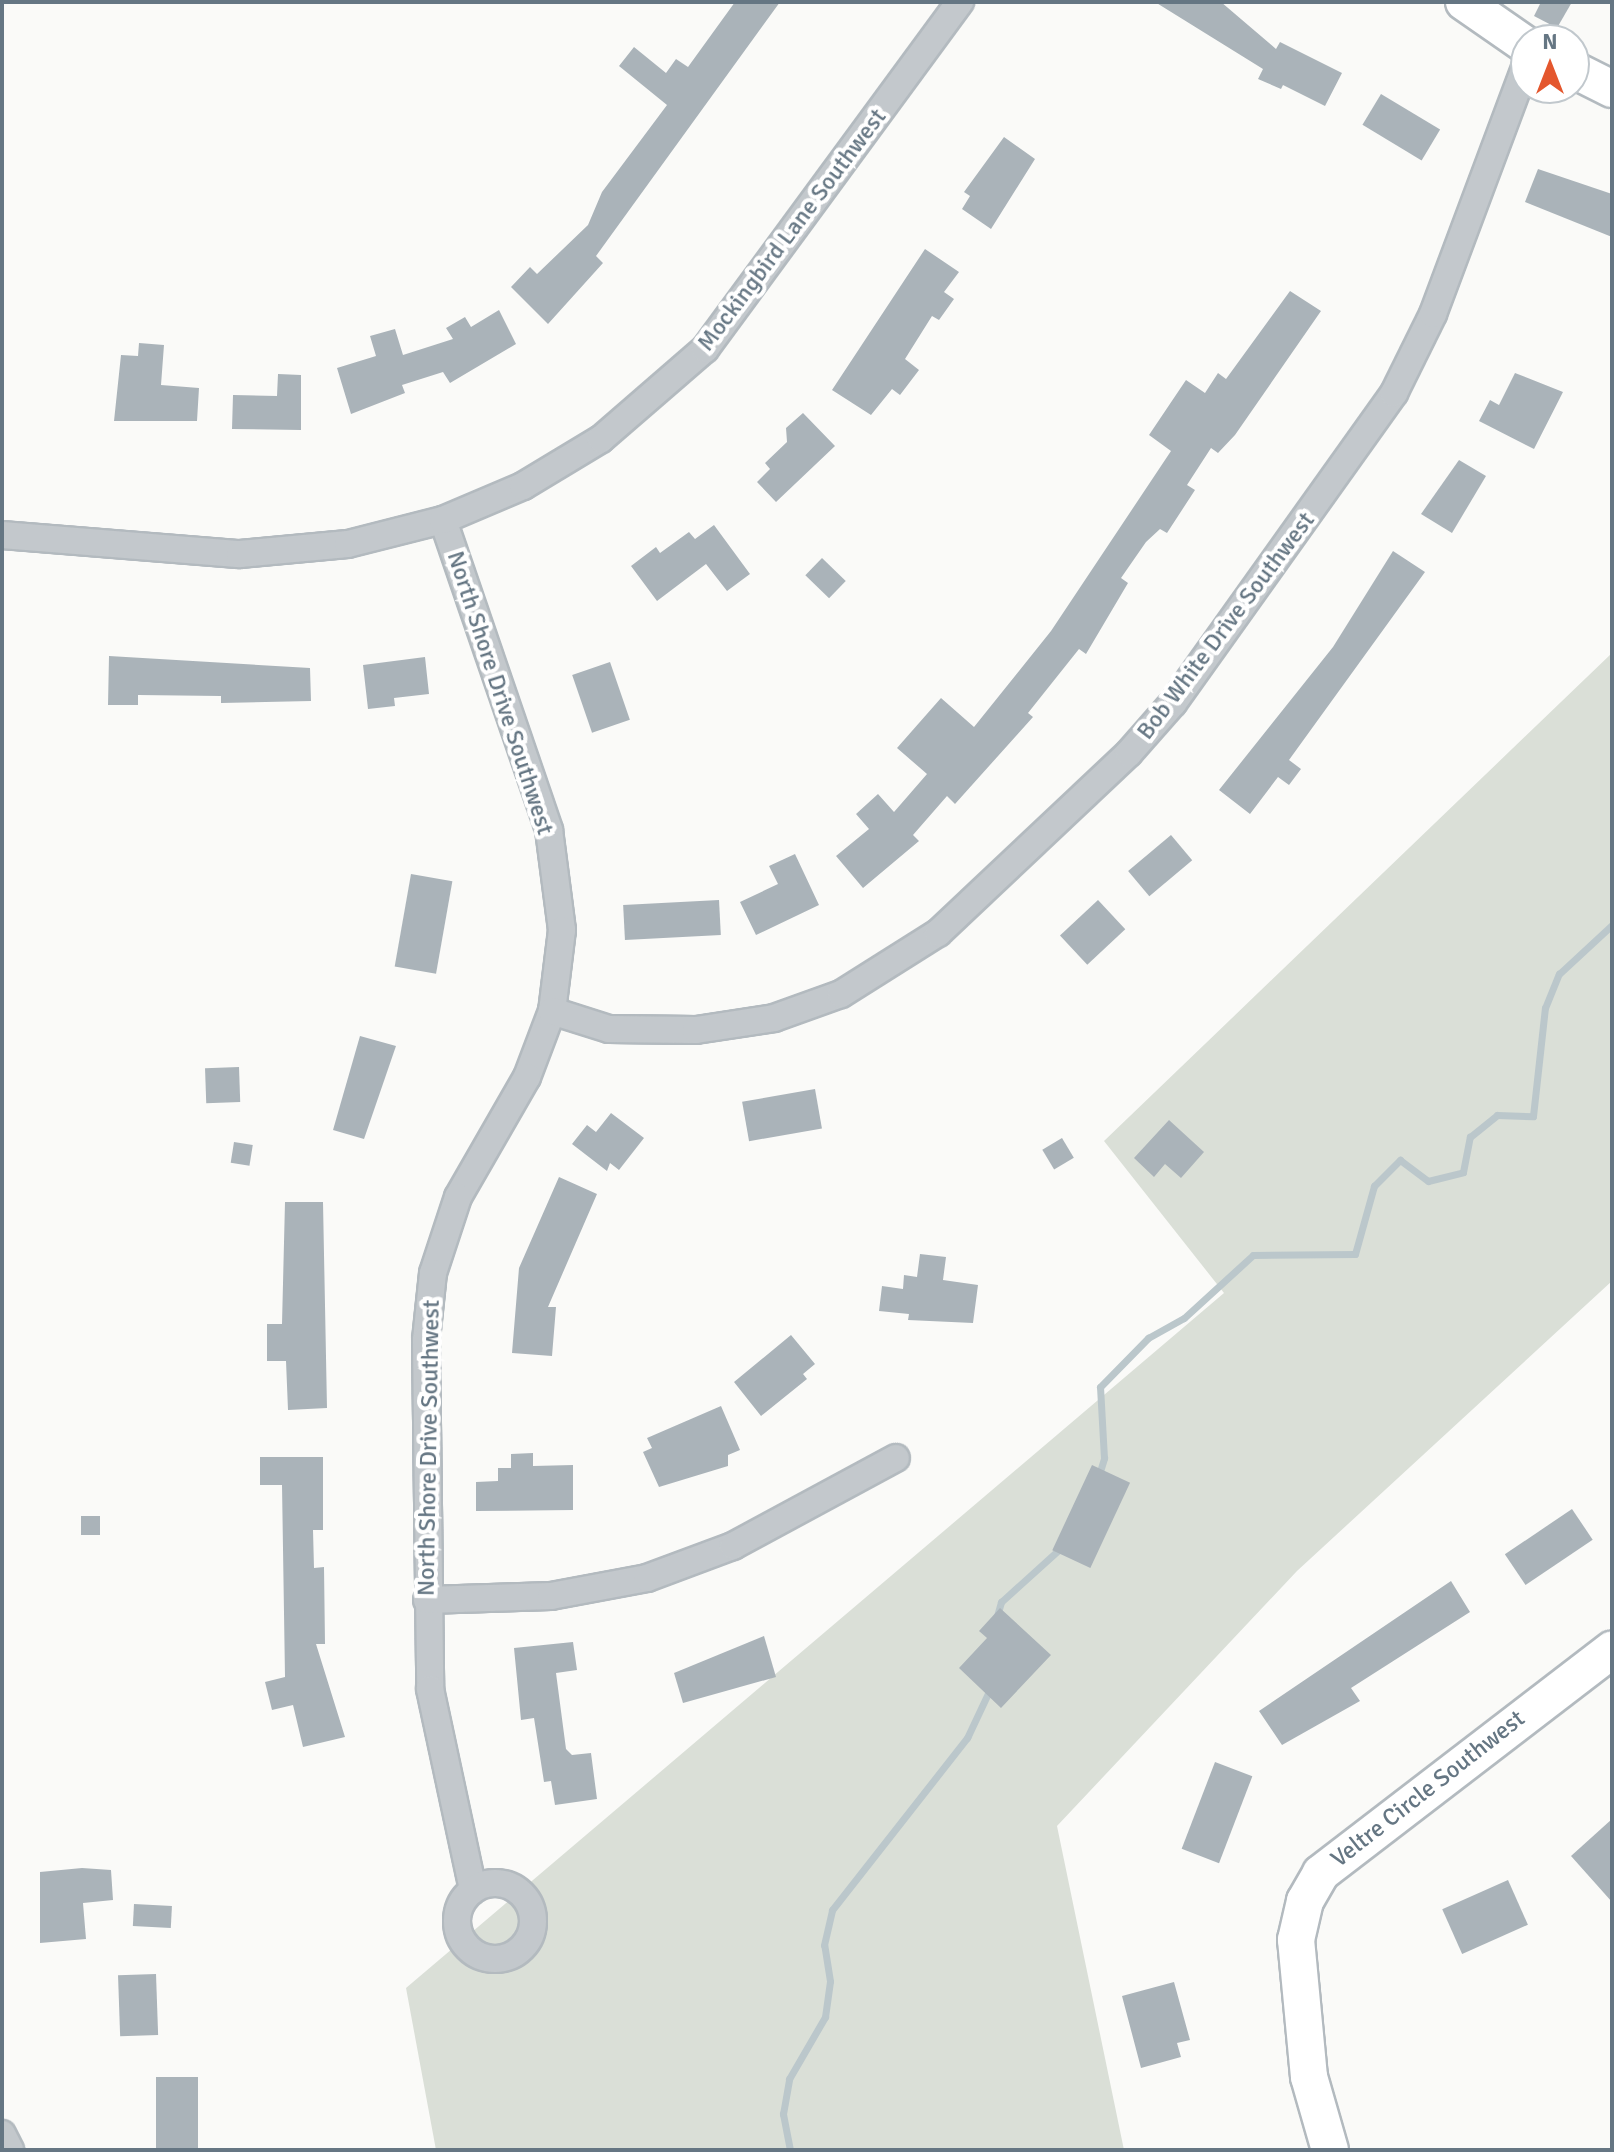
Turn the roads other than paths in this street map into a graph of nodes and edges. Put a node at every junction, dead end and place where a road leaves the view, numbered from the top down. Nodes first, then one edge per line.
1 (960, 2) edge
2 (1464, 2) edge
3 (1510, 34) edge
4 (1590, 78) edge
5 (1612, 89) edge
6 (1511, 104) edge
7 (443, 520) junction
8 (2, 535) edge
9 (552, 1011) junction
10 (896, 1458) dead end
11 (427, 1600) junction
12 (1612, 1650) edge
13 (473, 1889) dead end
14 (2, 2134) edge
15 (10, 2150) edge
16 (1330, 2150) edge

1 - 7 street, Mockingbird Lane Southwest
2 - 3 street
4 - 5 street
6 - 9 street, Bob White Drive Southwest
7 - 8 street, Mockingbird Lane Southwest
7 - 9 street, North Shore Drive Southwest
9 - 11 street, North Shore Drive Southwest
10 - 11 street
11 - 13 street, North Shore Drive Southwest
12 - 16 street, Veltre Circle Southwest
14 - 15 street

